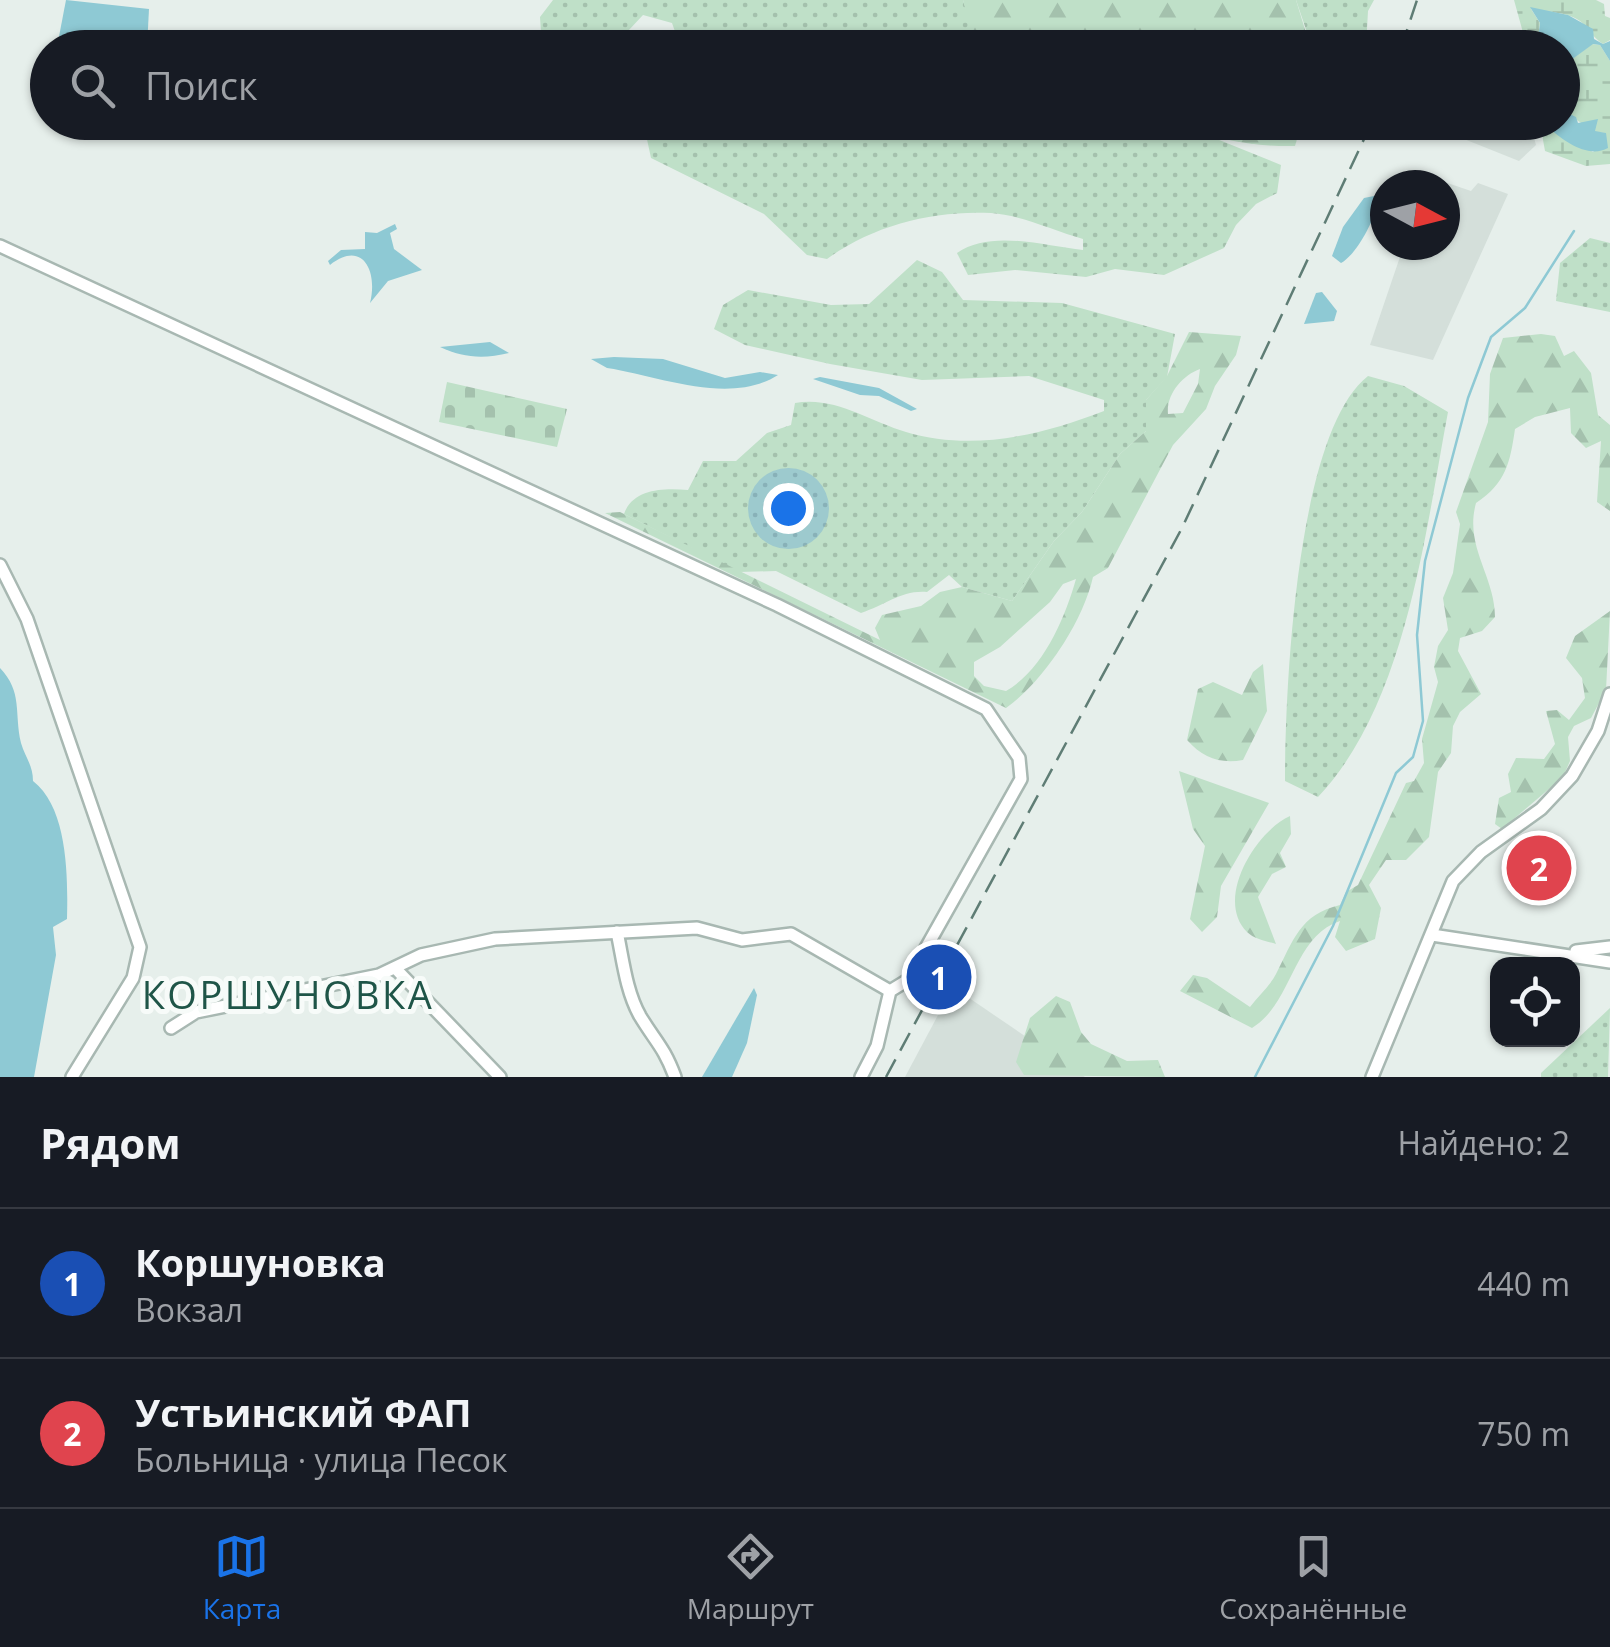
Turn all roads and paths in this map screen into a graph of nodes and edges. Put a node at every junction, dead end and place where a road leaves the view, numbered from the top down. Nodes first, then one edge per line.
1 (0, 246) edge
2 (0, 566) edge
3 (1610, 694) edge
4 (617, 932) junction
5 (1432, 935) junction
6 (1610, 947) edge
7 (1567, 952) junction
8 (1610, 962) edge
9 (394, 968) junction
10 (890, 991) junction
11 (171, 1028) dead end
12 (72, 1077) edge
13 (500, 1077) edge
14 (675, 1077) edge
15 (860, 1077) edge
16 (1372, 1077) edge

1 - 10 street
2 - 12 street
3 - 5 street
4 - 9 street
4 - 10 street
4 - 14 street
5 - 7 street
5 - 16 street
6 - 7 street
7 - 8 street
9 - 11 street
9 - 13 street
10 - 15 street

